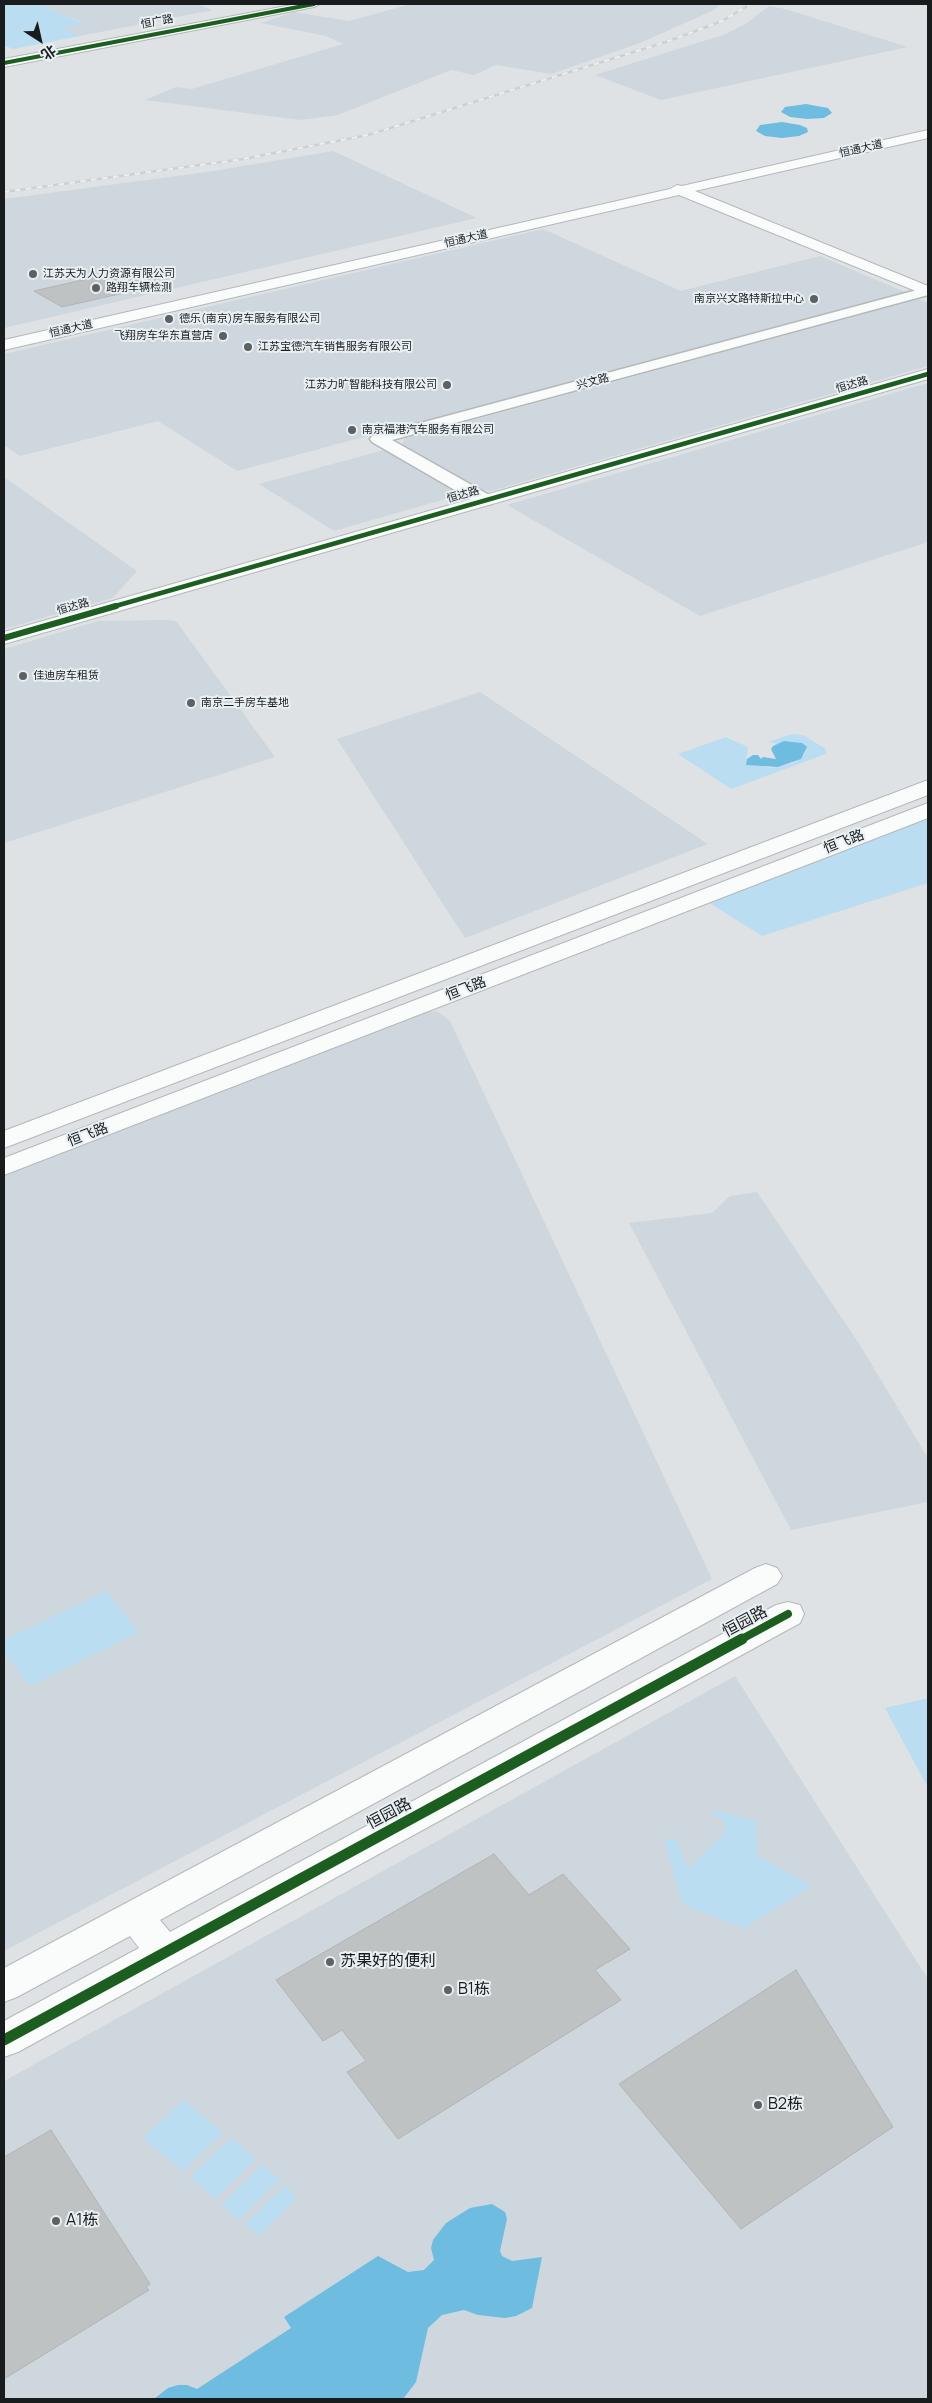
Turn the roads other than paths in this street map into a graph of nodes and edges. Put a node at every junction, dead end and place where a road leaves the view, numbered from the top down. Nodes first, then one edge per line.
1 (293, 4) edge
2 (314, 4) edge
3 (233, 6) dead end
4 (243, 15) junction
5 (4, 58) edge
6 (4, 63) edge
7 (928, 126) edge
8 (928, 134) edge
9 (673, 188) junction
10 (928, 291) edge
11 (4, 335) edge
12 (4, 345) edge
13 (928, 374) edge
14 (485, 500) junction
15 (4, 638) edge
16 (928, 787) edge
17 (928, 810) edge
18 (4, 1140) edge
19 (4, 1167) edge
20 (766, 1576) dead end
21 (788, 1614) dead end
22 (135, 1916) junction
23 (164, 1952) junction
24 (4, 1986) edge
25 (4, 2040) edge

1 - 4 main road, 恒广路
2 - 4 main road, 恒广路
3 - 4 main road
4 - 5 main road, 恒广路
4 - 6 main road, 恒广路
7 - 9 main road, 恒通大道
8 - 9 main road, 恒通大道
9 - 10 main road, 兴文路
9 - 11 main road, 恒通大道
9 - 12 main road, 恒通大道
10 - 14 street, 兴文路
13 - 14 main road, 恒达路
14 - 15 main road, 恒达路
16 - 18 main road, 恒飞路
17 - 19 main road, 恒飞路
20 - 22 main road
21 - 23 main road, 恒园路
22 - 23 main road
22 - 24 main road
23 - 25 main road, 恒园路

